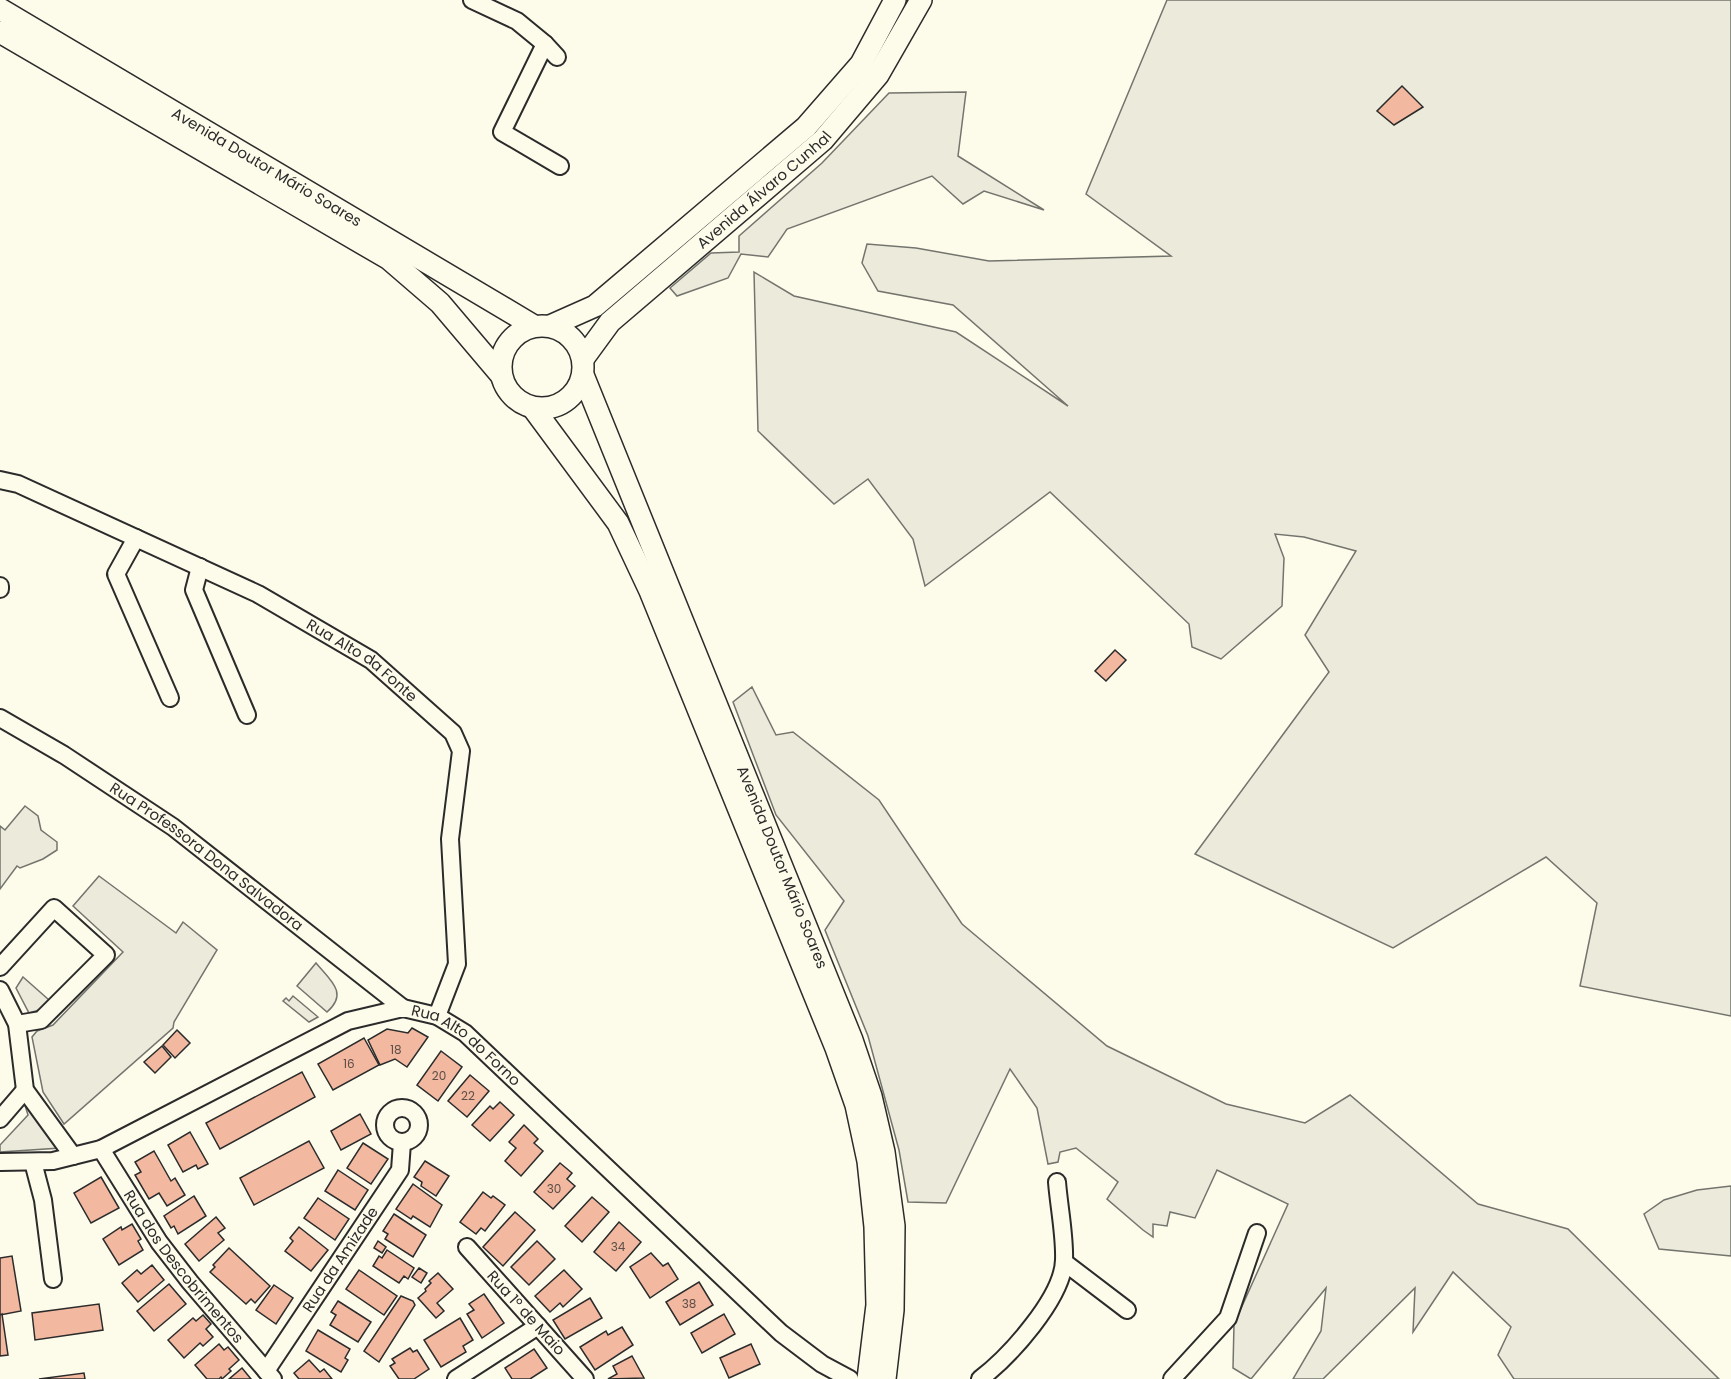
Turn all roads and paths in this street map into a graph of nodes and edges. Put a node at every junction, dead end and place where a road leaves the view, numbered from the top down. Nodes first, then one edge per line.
1 (472, 0) edge
2 (896, 0) edge
3 (921, 0) edge
4 (0, 9) edge
5 (0, 32) edge
6 (545, 44) junction
7 (557, 57) dead end
8 (560, 166) dead end
9 (542, 326) junction
10 (583, 367) junction
11 (501, 375) junction
12 (533, 408) junction
13 (0, 480) edge
14 (136, 538) junction
15 (200, 567) junction
16 (170, 698) dead end
17 (247, 715) dead end
18 (0, 718) edge
19 (0, 967) edge
20 (0, 990) edge
21 (403, 1008) junction
22 (437, 1016) junction
23 (17, 1024) junction
24 (26, 1090) junction
25 (0, 1119) edge
26 (402, 1143) dead end
27 (101, 1149) junction
28 (73, 1156) junction
29 (0, 1162) edge
30 (33, 1162) junction
31 (1057, 1182) dead end
32 (1257, 1233) dead end
33 (467, 1247) dead end
34 (1064, 1262) junction
35 (53, 1279) dead end
36 (1127, 1310) dead end
37 (538, 1326) junction
38 (270, 1375) edge
39 (456, 1379) edge
40 (585, 1379) edge
41 (850, 1379) edge
42 (868, 1379) edge
43 (885, 1379) edge
44 (980, 1379) edge
45 (1172, 1379) edge

1 - 6 street
2 - 9 main road, Avenida Álvaro Cunhal
3 - 10 main road, Avenida Álvaro Cunhal
4 - 9 main road, Avenida Doutor Mário Soares
5 - 11 main road, Avenida Doutor Mário Soares
6 - 7 street
6 - 8 street
9 - 10 main road
9 - 11 main road
10 - 12 main road
10 - 43 main road, Avenida Doutor Mário Soares
11 - 12 main road
12 - 42 main road, Avenida Doutor Mário Soares
13 - 14 street, Rua Alto da Fonte
14 - 15 street, Rua Alto da Fonte
14 - 16 street
15 - 17 street
15 - 22 street, Rua Alto da Fonte
18 - 21 street, Rua Professora Dona Salvadora
19 - 23 street
20 - 23 street
21 - 22 street, Rua Alto do Forno
21 - 27 street, Rua Alto do Forno
22 - 41 street, Rua Alto do Forno
23 - 24 street
24 - 25 street
24 - 28 street
26 - 38 street, Rua da Amizade
27 - 28 street, Rua Alto do Forno
27 - 38 street, Rua dos Descobrimentos
28 - 30 street, Rua Alto do Forno
29 - 30 street, Rua Alto do Forno
30 - 35 street
31 - 34 street
32 - 45 street
33 - 37 street, Rua 1º de Maio
34 - 36 street
34 - 44 street
37 - 39 street
37 - 40 street, Rua 1º de Maio

